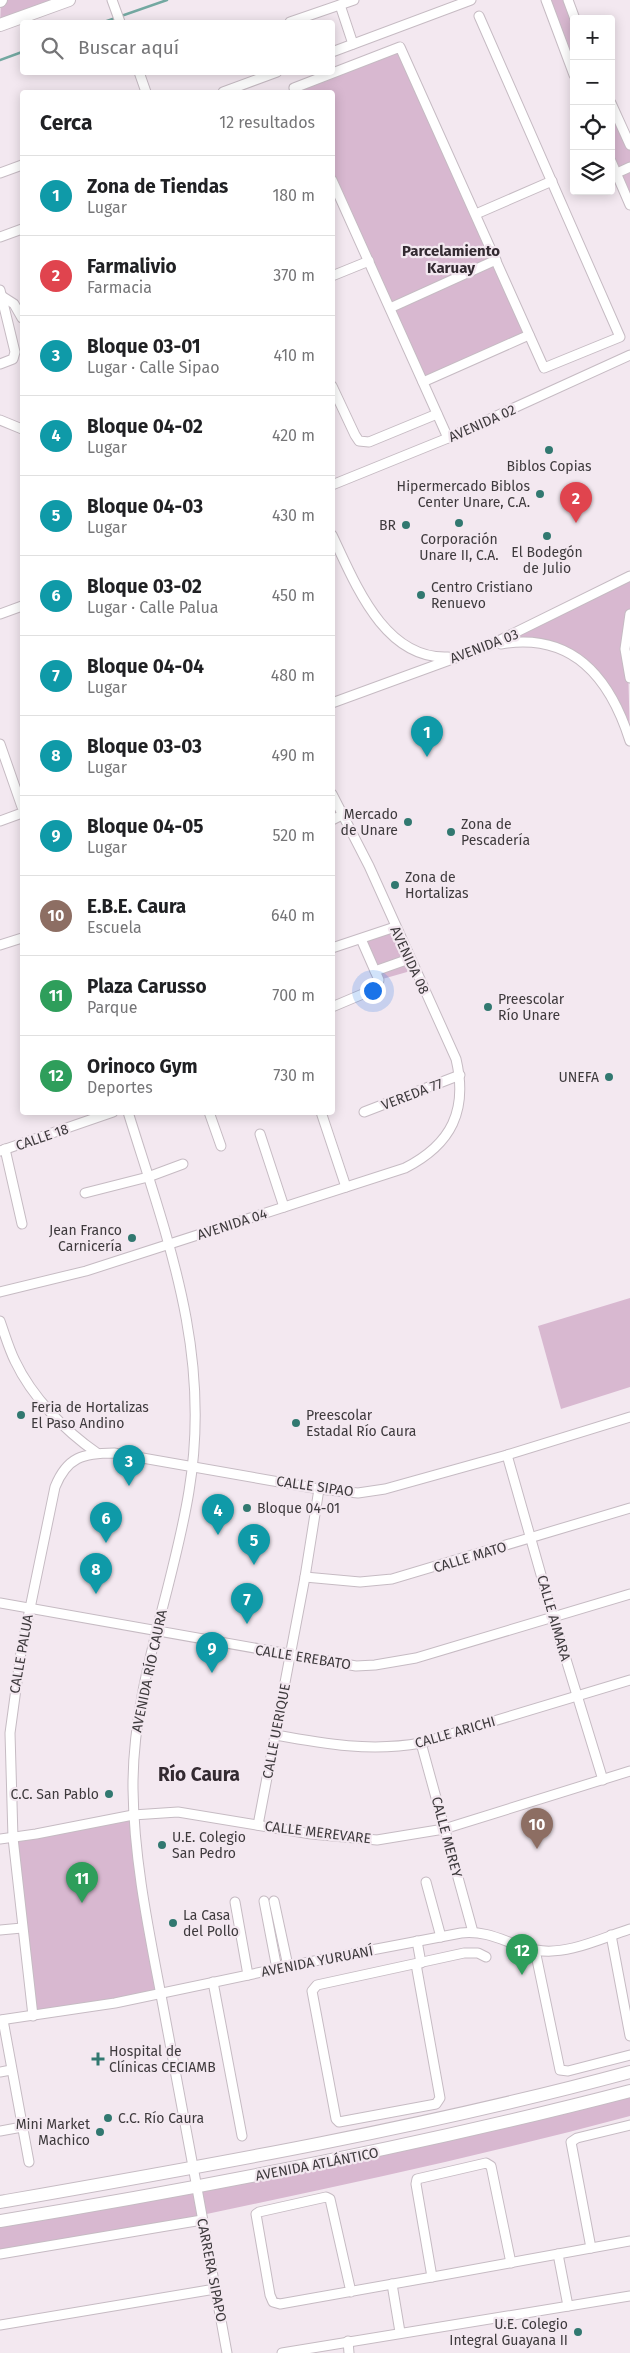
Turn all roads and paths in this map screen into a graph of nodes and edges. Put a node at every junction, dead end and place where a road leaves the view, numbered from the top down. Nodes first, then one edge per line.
1 (68, 0) edge
2 (354, 0) edge
3 (470, 0) edge
4 (546, 0) edge
5 (568, 0) edge
6 (114, 4) edge
7 (340, 5) junction
8 (574, 15) edge
9 (479, 16) dead end
10 (119, 20) edge
11 (296, 20) edge
12 (0, 25) edge
13 (353, 44) junction
14 (335, 51) edge
15 (570, 64) edge
16 (335, 72) edge
17 (140, 75) edge
18 (269, 75) edge
19 (328, 75) edge
20 (145, 90) edge
21 (228, 90) edge
22 (294, 90) edge
23 (612, 105) edge
24 (630, 145) edge
25 (20, 166) edge
26 (630, 167) edge
27 (615, 169) edge
28 (0, 173) edge
29 (617, 173) junction
30 (552, 181) junction
31 (335, 187) edge
32 (630, 204) edge
33 (476, 214) junction
34 (20, 230) edge
35 (0, 237) edge
36 (496, 260) junction
37 (369, 261) junction
38 (335, 275) edge
39 (0, 294) edge
40 (390, 308) junction
41 (20, 314) edge
42 (529, 335) junction
43 (630, 355) edge
44 (0, 364) edge
45 (423, 382) junction
46 (335, 392) edge
47 (437, 414) junction
48 (0, 420) edge
49 (20, 428) edge
50 (448, 438) junction
51 (335, 484) edge
52 (335, 541) edge
53 (630, 576) edge
54 (20, 607) edge
55 (0, 614) edge
56 (630, 614) edge
57 (488, 646) junction
58 (457, 657) junction
59 (630, 678) edge
60 (335, 702) edge
61 (630, 741) edge
62 (0, 744) edge
63 (335, 800) edge
64 (20, 801) edge
65 (20, 814) edge
66 (342, 815) junction
67 (335, 818) edge
68 (0, 821) edge
69 (395, 927) junction
70 (20, 939) edge
71 (361, 939) junction
72 (0, 945) edge
73 (335, 947) edge
74 (409, 959) junction
75 (375, 971) junction
76 (335, 1007) edge
77 (460, 1075) junction
78 (364, 1112) dead end
79 (104, 1115) edge
80 (129, 1115) edge
81 (210, 1115) edge
82 (322, 1115) edge
83 (450, 1130) joint
84 (260, 1134) dead end
85 (221, 1146) dead end
86 (3, 1150) edge
87 (183, 1164) dead end
88 (148, 1178) junction
89 (346, 1187) junction
90 (85, 1193) dead end
91 (284, 1207) junction
92 (22, 1224) dead end
93 (170, 1245) junction
94 (0, 1292) edge
95 (0, 1321) edge
96 (630, 1417) edge
97 (98, 1453) junction
98 (507, 1455) junction
99 (82, 1456) joint
100 (192, 1467) junction
101 (319, 1489) junction
102 (630, 1508) edge
103 (531, 1538) junction
104 (306, 1577) junction
105 (630, 1594) edge
106 (0, 1603) edge
107 (30, 1609) junction
108 (553, 1617) junction
109 (156, 1631) junction
110 (290, 1656) junction
111 (630, 1680) edge
112 (577, 1696) junction
113 (276, 1735) junction
114 (421, 1743) junction
115 (630, 1771) edge
116 (603, 1780) junction
117 (133, 1815) junction
118 (258, 1825) junction
119 (444, 1829) junction
120 (13, 1838) junction
121 (0, 1839) edge
122 (426, 1882) dead end
123 (264, 1901) dead end
124 (274, 1901) dead end
125 (235, 1902) dead end
126 (22, 1928) junction
127 (630, 1929) edge
128 (0, 1930) edge
129 (473, 1932) junction
130 (611, 1935) junction
131 (441, 1936) junction
132 (417, 1941) junction
133 (535, 1950) junction
134 (486, 1957) dead end
135 (419, 1963) junction
136 (288, 1966) junction
137 (277, 1969) junction
138 (248, 1975) junction
139 (213, 1982) junction
140 (161, 1993) junction
141 (33, 2016) junction
142 (2, 2020) edge
143 (630, 2036) edge
144 (630, 2055) edge
145 (11, 2070) junction
146 (0, 2072) edge
147 (630, 2072) edge
148 (630, 2091) edge
149 (630, 2125) edge
150 (22, 2127) junction
151 (0, 2131) edge
152 (242, 2136) dead end
153 (29, 2162) dead end
154 (193, 2168) junction
155 (196, 2188) junction
156 (0, 2202) edge
157 (202, 2220) junction
158 (0, 2221) edge
159 (630, 2241) edge
160 (591, 2248) junction
161 (0, 2254) edge
162 (558, 2254) junction
163 (511, 2263) junction
164 (432, 2277) junction
165 (392, 2284) junction
166 (215, 2289) junction
167 (351, 2292) junction
168 (630, 2296) edge
169 (568, 2306) junction
170 (0, 2324) edge
171 (400, 2332) junction
172 (348, 2341) junction
173 (227, 2353) edge
174 (282, 2353) edge
175 (350, 2353) edge

1 - 12 main road
2 - 7 street
3 - 13 street
4 - 15 street
5 - 8 street
6 - 10 street
7 - 11 street
7 - 13 street
9 - 30 street
13 - 14 street
16 - 33 street
17 - 20 street
18 - 21 street
19 - 22 street
23 - 24 street
25 - 28 street
26 - 29 street
27 - 29 street
29 - 32 street
30 - 33 street
30 - 42 street
31 - 37 street
33 - 36 street
34 - 35 street
36 - 40 street
36 - 42 street
37 - 38 street
37 - 40 street
39 - 41 street
39 - 44 street
40 - 45 street
42 - 45 street
43 - 50 street, AVENIDA 02
45 - 47 street
46 - 47 street
47 - 50 street
48 - 49 street
50 - 51 street, AVENIDA 02
52 - 58 street
53 - 57 street, AVENIDA 03
54 - 55 street
56 - 59 street
57 - 58 street, AVENIDA 03
57 - 61 street
58 - 60 street, AVENIDA 03
62 - 64 street
63 - 66 street, AVENIDA 08
65 - 68 street
66 - 67 street
66 - 69 street, AVENIDA 08
69 - 71 street
69 - 74 street, AVENIDA 08
70 - 72 street
71 - 73 street
71 - 75 street
74 - 75 street
74 - 77 street, AVENIDA 08
75 - 76 street
77 - 78 street, VEREDA 77
77 - 83 street, AVENIDA 08
79 - 86 street, CALLE 18
80 - 88 street, AVENIDA RÍO CAURA
81 - 85 street
82 - 89 street
83 - 89 street, AVENIDA 04
84 - 91 street
86 - 92 street
87 - 88 street
88 - 90 street
88 - 93 street, AVENIDA RÍO CAURA
89 - 91 street, AVENIDA 04
91 - 93 street, AVENIDA 04
93 - 94 street, AVENIDA 04
93 - 100 street, AVENIDA RÍO CAURA
95 - 97 street
96 - 98 street, CALLE SIPAO
97 - 99 street, CALLE SIPAO
97 - 100 street, CALLE SIPAO
98 - 101 street, CALLE SIPAO
98 - 103 street, CALLE AIMARA
99 - 107 street, CALLE PALUA
100 - 101 street, CALLE SIPAO
100 - 109 street, AVENIDA RÍO CAURA
101 - 104 street, CALLE UERIQUE
102 - 103 street, CALLE MATO
103 - 104 street, CALLE MATO
103 - 108 street, CALLE AIMARA
104 - 110 street, CALLE UERIQUE
105 - 108 street, CALLE EREBATO
106 - 107 street, CALLE EREBATO
107 - 109 street, CALLE EREBATO
107 - 120 street, CALLE PALUA
108 - 110 street, CALLE EREBATO
108 - 112 street, CALLE AIMARA
109 - 110 street, CALLE EREBATO
109 - 117 street, AVENIDA RÍO CAURA
110 - 113 street, CALLE UERIQUE
111 - 112 street, CALLE ARICHI
112 - 114 street, CALLE ARICHI
112 - 116 street, CALLE AIMARA
113 - 114 street, CALLE ARICHI
113 - 118 street, CALLE UERIQUE
114 - 119 street, CALLE MEREY
115 - 116 street, CALLE MEREVARE
116 - 119 street, CALLE MEREVARE
117 - 118 street, CALLE MEREVARE
117 - 120 street, CALLE MEREVARE
117 - 140 street, AVENIDA RÍO CAURA
118 - 119 street, CALLE MEREVARE
119 - 129 street, CALLE MEREY
120 - 121 street, CALLE MEREVARE
120 - 126 street, CALLE PALUA
122 - 131 street
123 - 137 street
124 - 136 street
125 - 138 street
126 - 128 street
126 - 141 street, CALLE PALUA
127 - 130 street, AVENIDA YURUANÍ
129 - 131 street, AVENIDA YURUANÍ
129 - 133 street, AVENIDA YURUANÍ
130 - 133 street, AVENIDA YURUANÍ
130 - 143 street
131 - 132 street, AVENIDA YURUANÍ
132 - 135 street
132 - 136 street, AVENIDA YURUANÍ
133 - 144 street
134 - 135 street
135 - 135 street
136 - 137 street, AVENIDA YURUANÍ
137 - 138 street, AVENIDA YURUANÍ
138 - 139 street, AVENIDA YURUANÍ
139 - 140 street, AVENIDA YURUANÍ
139 - 152 street
140 - 141 street, AVENIDA YURUANÍ
140 - 154 street, AVENIDA RÍO CAURA
141 - 142 street, AVENIDA YURUANÍ
142 - 145 street
145 - 146 street
145 - 150 street
147 - 154 main road, AVENIDA ATLÁNTICO
148 - 155 main road, AVENIDA ATLÁNTICO
149 - 160 street
150 - 151 street
150 - 153 street
154 - 155 street, AVENIDA RÍO CAURA
154 - 156 main road, AVENIDA ATLÁNTICO
155 - 157 street, CARRERA SIPAPO
155 - 158 main road, AVENIDA ATLÁNTICO
157 - 161 street
157 - 166 street, CARRERA SIPAPO
159 - 160 street
160 - 162 street
162 - 163 street
162 - 169 street
163 - 164 street
163 - 164 street
164 - 165 street
165 - 167 street
165 - 171 street
166 - 170 street
166 - 173 street, CARRERA SIPAPO
167 - 167 street
168 - 169 street
169 - 171 street
171 - 172 street
172 - 174 street
172 - 175 street

